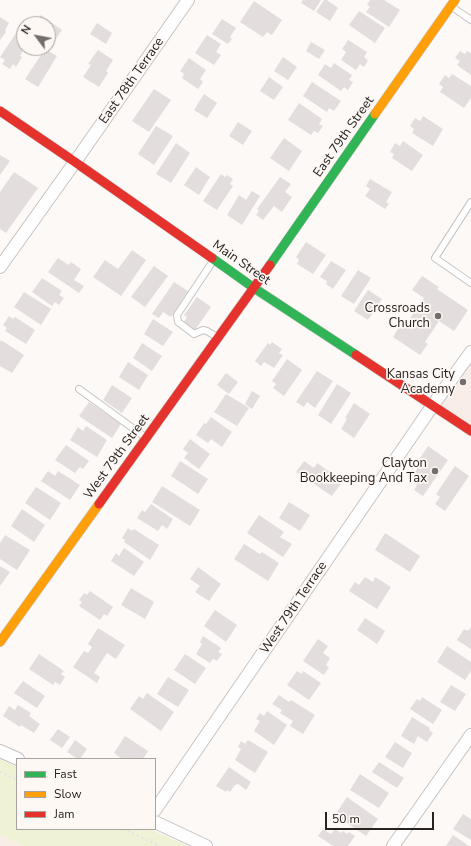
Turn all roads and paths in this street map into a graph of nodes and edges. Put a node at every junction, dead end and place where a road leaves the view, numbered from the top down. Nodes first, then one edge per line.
1 (188, 0) edge
2 (453, 3) edge
3 (471, 20) edge
4 (0, 111) edge
5 (75, 162) junction
6 (471, 202) edge
7 (214, 260) junction
8 (0, 267) edge
9 (471, 283) edge
10 (254, 288) junction
11 (218, 338) junction
12 (471, 352) edge
13 (79, 390) dead end
14 (433, 405) junction
15 (471, 431) edge
16 (147, 438) junction
17 (0, 642) edge
18 (471, 735) edge
19 (0, 751) edge
20 (16, 758) edge
21 (0, 772) edge
22 (16, 780) edge
23 (156, 809) edge
24 (156, 822) edge
25 (125, 830) edge
26 (160, 846) edge
27 (206, 846) edge
28 (393, 846) edge

1 - 5 street, East 78th Terrace
2 - 3 lane
2 - 10 street, East 79th Street
4 - 5 street, Main Street
5 - 7 street, Main Street
5 - 8 street, East 78th Terrace
6 - 9 lane
7 - 10 street, Main Street
7 - 11 lane
10 - 11 street, West 79th Street
10 - 14 street, Main Street
11 - 16 street, West 79th Street
12 - 14 street, West 79th Terrace
13 - 16 lane
14 - 15 street, Main Street
14 - 23 street, West 79th Terrace
16 - 17 street, West 79th Street
18 - 28 street
19 - 20 street
21 - 22 path
24 - 27 street
25 - 26 path

